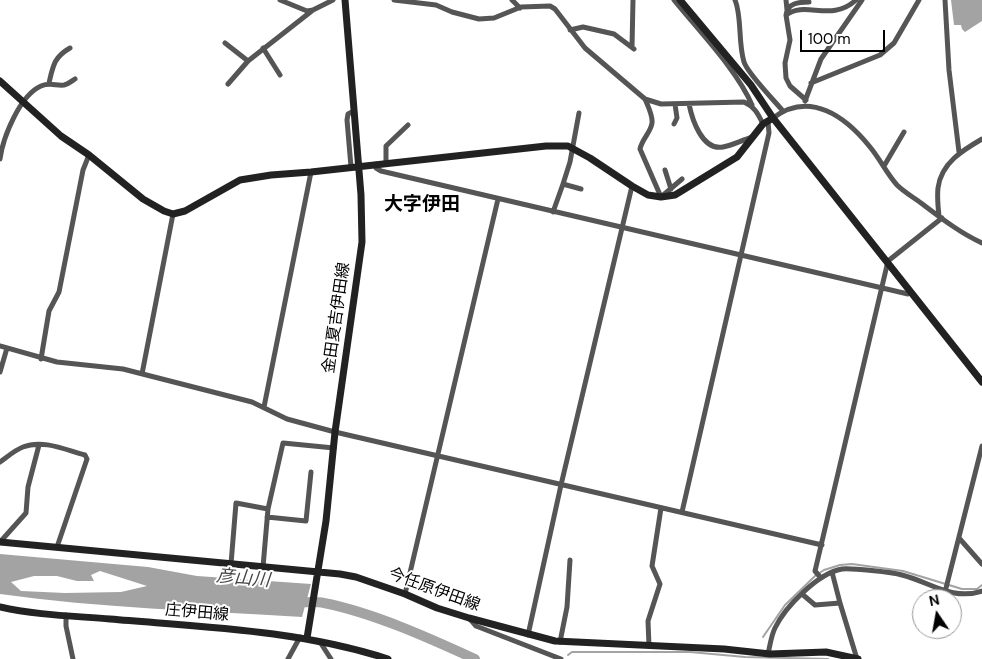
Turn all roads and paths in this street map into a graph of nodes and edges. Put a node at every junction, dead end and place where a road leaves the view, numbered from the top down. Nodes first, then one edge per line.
1 (280, 0) edge
2 (333, 0) edge
3 (346, 0) edge
4 (394, 0) edge
5 (512, 0) edge
6 (632, 0) edge
7 (674, 0) edge
8 (680, 0) edge
9 (735, 0) edge
10 (786, 0) edge
11 (856, 0) edge
12 (862, 0) edge
13 (919, 0) edge
14 (945, 0) edge
15 (809, 2) dead end
16 (540, 3) edge
17 (520, 8) junction
18 (844, 9) junction
19 (313, 10) junction
20 (855, 10) junction
21 (786, 13) junction
22 (570, 30) junction
23 (225, 43) dead end
24 (70, 48) dead end
25 (263, 48) junction
26 (248, 61) junction
27 (280, 75) dead end
28 (75, 79) dead end
29 (0, 81) edge
30 (49, 83) junction
31 (811, 83) junction
32 (228, 84) dead end
33 (645, 99) junction
34 (24, 102) junction
35 (805, 102) junction
36 (675, 104) junction
37 (689, 104) junction
38 (752, 105) junction
39 (354, 111) junction
40 (782, 111) junction
41 (579, 113) dead end
42 (768, 121) junction
43 (674, 124) dead end
44 (408, 125) dead end
45 (904, 132) dead end
46 (753, 137) junction
47 (982, 139) edge
48 (573, 149) junction
49 (959, 152) junction
50 (89, 154) junction
51 (0, 159) edge
52 (386, 163) junction
53 (376, 164) junction
54 (359, 166) junction
55 (884, 166) junction
56 (351, 167) junction
57 (665, 170) dead end
58 (311, 172) junction
59 (682, 180) dead end
60 (563, 184) junction
61 (632, 186) junction
62 (581, 189) dead end
63 (671, 189) junction
64 (661, 197) junction
65 (498, 199) junction
66 (553, 212) junction
67 (173, 214) junction
68 (940, 217) junction
69 (621, 228) junction
70 (982, 243) edge
71 (742, 255) junction
72 (888, 260) junction
73 (882, 287) junction
74 (911, 292) junction
75 (0, 346) edge
76 (7, 348) junction
77 (41, 359) junction
78 (0, 372) edge
79 (142, 374) junction
80 (982, 382) edge
81 (264, 407) junction
82 (336, 432) junction
83 (39, 445) junction
84 (982, 446) edge
85 (334, 448) junction
86 (438, 456) junction
87 (0, 462) edge
88 (312, 472) dead end
89 (561, 485) junction
90 (661, 508) junction
91 (268, 509) junction
92 (682, 512) junction
93 (268, 517) junction
94 (959, 538) junction
95 (0, 542) edge
96 (822, 545) junction
97 (57, 547) junction
98 (570, 560) dead end
99 (230, 564) junction
100 (982, 564) edge
101 (262, 566) junction
102 (317, 572) junction
103 (832, 572) junction
104 (821, 577) junction
105 (942, 589) edge
106 (945, 589) edge
107 (982, 591) edge
108 (962, 593) edge
109 (405, 594) junction
110 (802, 594) junction
111 (840, 603) junction
112 (0, 607) edge
113 (66, 616) junction
114 (470, 618) junction
115 (528, 635) junction
116 (304, 636) junction
117 (320, 642) junction
118 (560, 642) junction
119 (649, 646) junction
120 (768, 654) junction
121 (73, 659) edge
122 (288, 659) edge
123 (331, 659) edge
124 (388, 659) edge
125 (561, 659) edge
126 (858, 659) edge

1 - 19 street
2 - 19 street
3 - 39 main road, 金田夏吉伊田線
4 - 17 street
5 - 17 street
6 - 22 street
7 - 38 street
8 - 42 main road
9 - 40 street
10 - 21 street
11 - 18 street
12 - 20 street
13 - 31 street
14 - 49 street
15 - 21 street
16 - 17 street
16 - 22 street
18 - 20 street
18 - 21 street
19 - 25 street
20 - 31 street
21 - 35 street
22 - 33 street
23 - 26 street
24 - 30 street
25 - 26 street
25 - 27 street
26 - 32 street
28 - 30 street
29 - 34 main road
30 - 34 street
31 - 35 street
33 - 36 street
33 - 64 street
34 - 50 main road
34 - 51 street
35 - 40 street
35 - 55 street
36 - 37 street
36 - 43 street
37 - 38 street
37 - 46 street
38 - 42 street
39 - 54 main road, 金田夏吉伊田線
39 - 56 street
40 - 42 street
41 - 48 street
42 - 46 main road
42 - 71 street
42 - 72 main road
44 - 52 street
45 - 55 street
46 - 64 main road
47 - 49 street
48 - 52 main road
48 - 60 street
48 - 61 main road
49 - 68 street
50 - 67 main road
50 - 77 street
52 - 53 main road
53 - 54 main road
53 - 65 street
54 - 56 main road
54 - 82 main road, 金田夏吉伊田線
55 - 68 street
56 - 58 main road
57 - 63 street
58 - 67 main road
58 - 81 street
59 - 63 street
60 - 62 street
60 - 66 street
61 - 64 main road
61 - 69 street
63 - 64 street
65 - 66 street
65 - 86 street
66 - 69 street
67 - 79 street
68 - 70 street
68 - 72 street
69 - 71 street
69 - 89 street
71 - 73 street
71 - 92 street
72 - 73 street
72 - 74 main road
73 - 74 street
73 - 96 street
74 - 80 main road
75 - 76 street
76 - 77 street
76 - 78 street
77 - 79 street
79 - 81 street
81 - 82 street
82 - 85 main road, 金田夏吉伊田線
82 - 86 street
83 - 87 street
83 - 95 street
83 - 97 street
84 - 94 street
85 - 91 street
85 - 102 main road, 金田夏吉伊田線
86 - 89 street
86 - 109 street
88 - 93 street
89 - 90 street
89 - 115 street
90 - 92 street
90 - 119 street
91 - 93 street
91 - 99 street
92 - 96 street
93 - 101 street
94 - 100 street
94 - 106 street
95 - 97 main road, 今任原伊田線
96 - 104 street
97 - 99 main road, 今任原伊田線
98 - 118 street
99 - 101 main road, 今任原伊田線
101 - 102 main road, 今任原伊田線
102 - 109 main road, 今任原伊田線
102 - 116 main road, 金田夏吉伊田線
103 - 104 street
103 - 105 street
103 - 111 street
104 - 110 street
107 - 108 street
109 - 114 main road, 今任原伊田線
110 - 111 street
110 - 120 street
111 - 126 street
112 - 113 main road, 庄伊田線
113 - 116 main road, 庄伊田線
113 - 121 street
114 - 115 main road, 今任原伊田線
114 - 125 street
115 - 118 main road, 今任原伊田線
116 - 117 main road, 庄伊田線
116 - 122 street
117 - 123 street
117 - 124 main road, 庄伊田線
118 - 119 main road, 今任原伊田線
119 - 120 main road, 今任原伊田線
120 - 126 main road, 今任原伊田線

